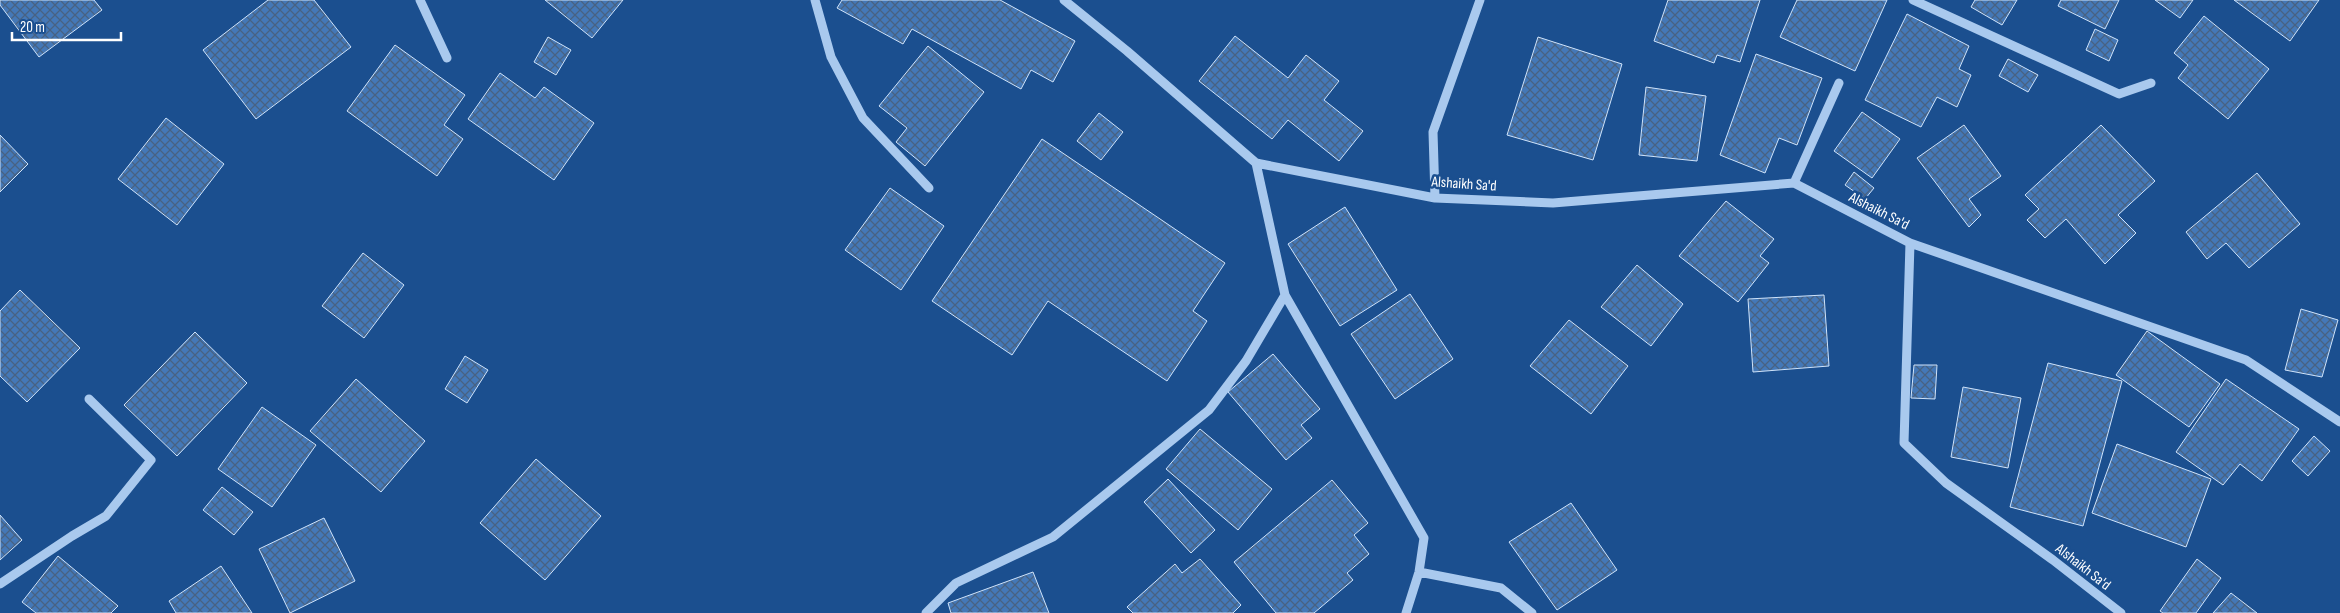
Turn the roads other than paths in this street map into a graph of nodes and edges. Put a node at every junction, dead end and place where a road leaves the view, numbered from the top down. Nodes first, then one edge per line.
1 (420, 0) edge
2 (815, 0) edge
3 (1064, 0) edge
4 (1480, 0) edge
5 (1913, 0) edge
6 (447, 58) dead end
7 (1839, 83) dead end
8 (2151, 83) dead end
9 (1256, 163) junction
10 (1794, 183) junction
11 (928, 188) dead end
12 (1435, 198) junction
13 (1910, 243) junction
14 (1285, 295) junction
15 (88, 400) dead end
16 (2340, 422) edge
17 (1418, 572) junction
18 (0, 584) edge
19 (926, 613) edge
20 (1406, 613) edge
21 (1532, 613) edge
22 (2121, 613) edge

1 - 6 street
2 - 11 street
3 - 9 street, Alshaikh Sa'd
4 - 12 street
5 - 8 street
7 - 10 street
9 - 12 street, Alshaikh Sa'd
9 - 14 street
10 - 12 street, Alshaikh Sa'd
10 - 13 street, Alshaikh Sa'd
13 - 16 street, Alshaikh Sa'd
13 - 22 street, Alshaikh Sa'd
14 - 17 street
14 - 19 street
15 - 18 street
17 - 20 street
17 - 21 street

